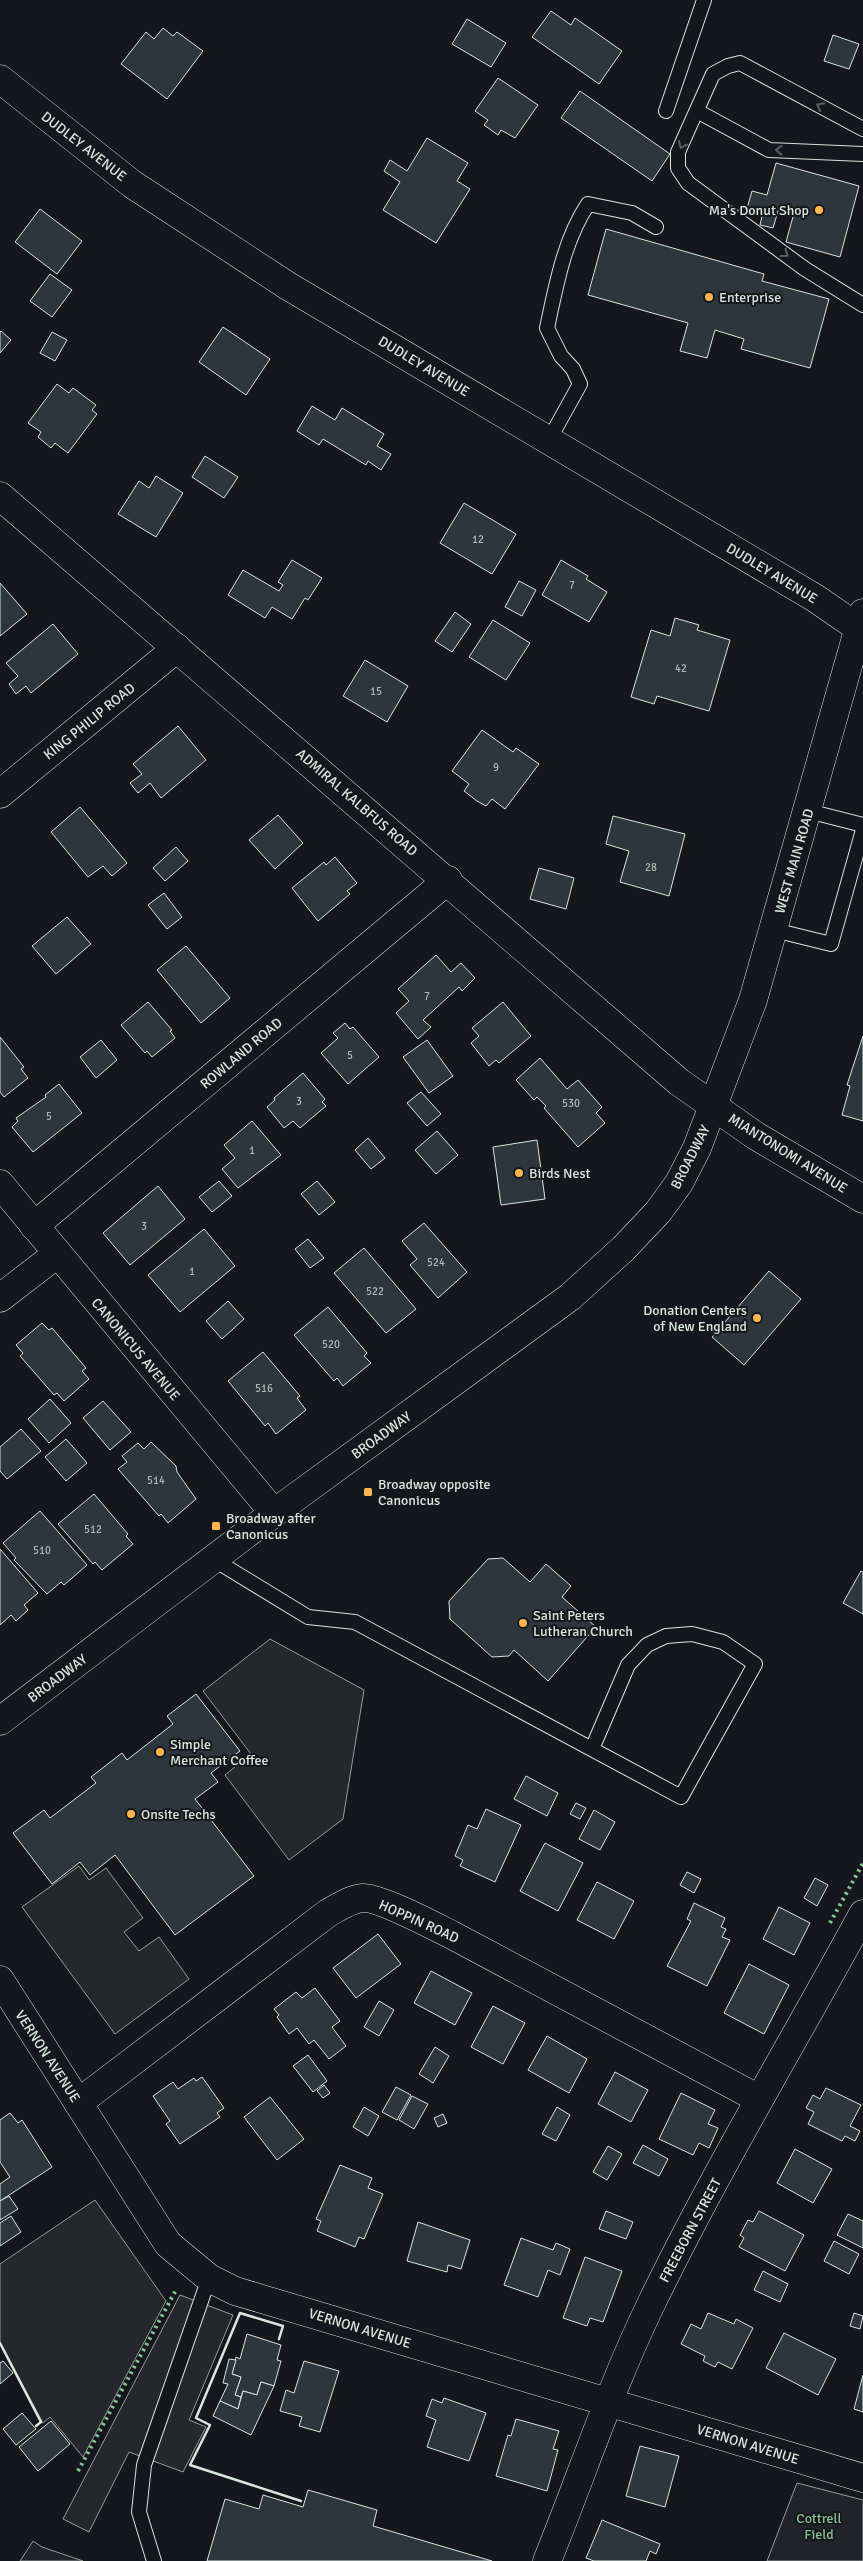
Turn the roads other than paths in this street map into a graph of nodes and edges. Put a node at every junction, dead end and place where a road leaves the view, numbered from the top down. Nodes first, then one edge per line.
1 (704, 0) edge
2 (0, 79) edge
3 (666, 111) dead end
4 (697, 111) junction
5 (863, 129) edge
6 (863, 154) edge
7 (656, 227) dead end
8 (862, 301) edge
9 (549, 440) junction
10 (0, 496) edge
11 (862, 624) edge
12 (177, 648) junction
13 (0, 794) edge
14 (808, 811) junction
15 (863, 825) edge
16 (863, 830) edge
17 (448, 880) junction
18 (774, 930) junction
19 (714, 1107) junction
20 (0, 1184) edge
21 (863, 1199) edge
22 (34, 1226) junction
23 (57, 1254) junction
24 (0, 1298) edge
25 (274, 1513) junction
26 (213, 1559) junction
27 (0, 1721) edge
28 (592, 1748) junction
29 (863, 1914) edge
30 (0, 1980) edge
31 (759, 2099) junction
32 (78, 2103) junction
33 (209, 2278) junction
34 (608, 2402) junction
35 (863, 2478) edge
36 (154, 2561) edge
37 (547, 2561) edge

1 - 3 lane
2 - 9 street, DUDLEY AVENUE
5 -> 4 lane
6 -> 4 lane
4 -> 8 lane
7 - 9 lane
9 - 11 street, DUDLEY AVENUE
10 - 12 street, ADMIRAL KALBFUS ROAD
11 - 14 street, WEST MAIN ROAD
12 - 13 street, KING PHILIP ROAD
12 - 17 street, ADMIRAL KALBFUS ROAD
14 - 15 lane
14 - 18 street, WEST MAIN ROAD
16 - 18 lane
17 - 19 street, ADMIRAL KALBFUS ROAD
17 - 22 street, ROWLAND ROAD
18 - 19 street, WEST MAIN ROAD
19 - 21 street, MIANTONOMI AVENUE
19 - 25 street, BROADWAY
20 - 22 street, CANONICUS AVENUE
22 - 23 street, CANONICUS AVENUE
23 - 24 street
23 - 25 street, CANONICUS AVENUE
25 - 26 street, BROADWAY
26 - 27 street, BROADWAY
26 - 28 lane
28 - 28 lane
29 - 31 street, FREEBORN STREET
30 - 32 street, VERNON AVENUE
31 - 32 street, HOPPIN ROAD
31 - 34 street, FREEBORN STREET
32 - 33 street, VERNON AVENUE
33 - 34 street, VERNON AVENUE
33 - 36 lane
34 - 35 street, VERNON AVENUE
34 - 37 street, FREEBORN STREET

